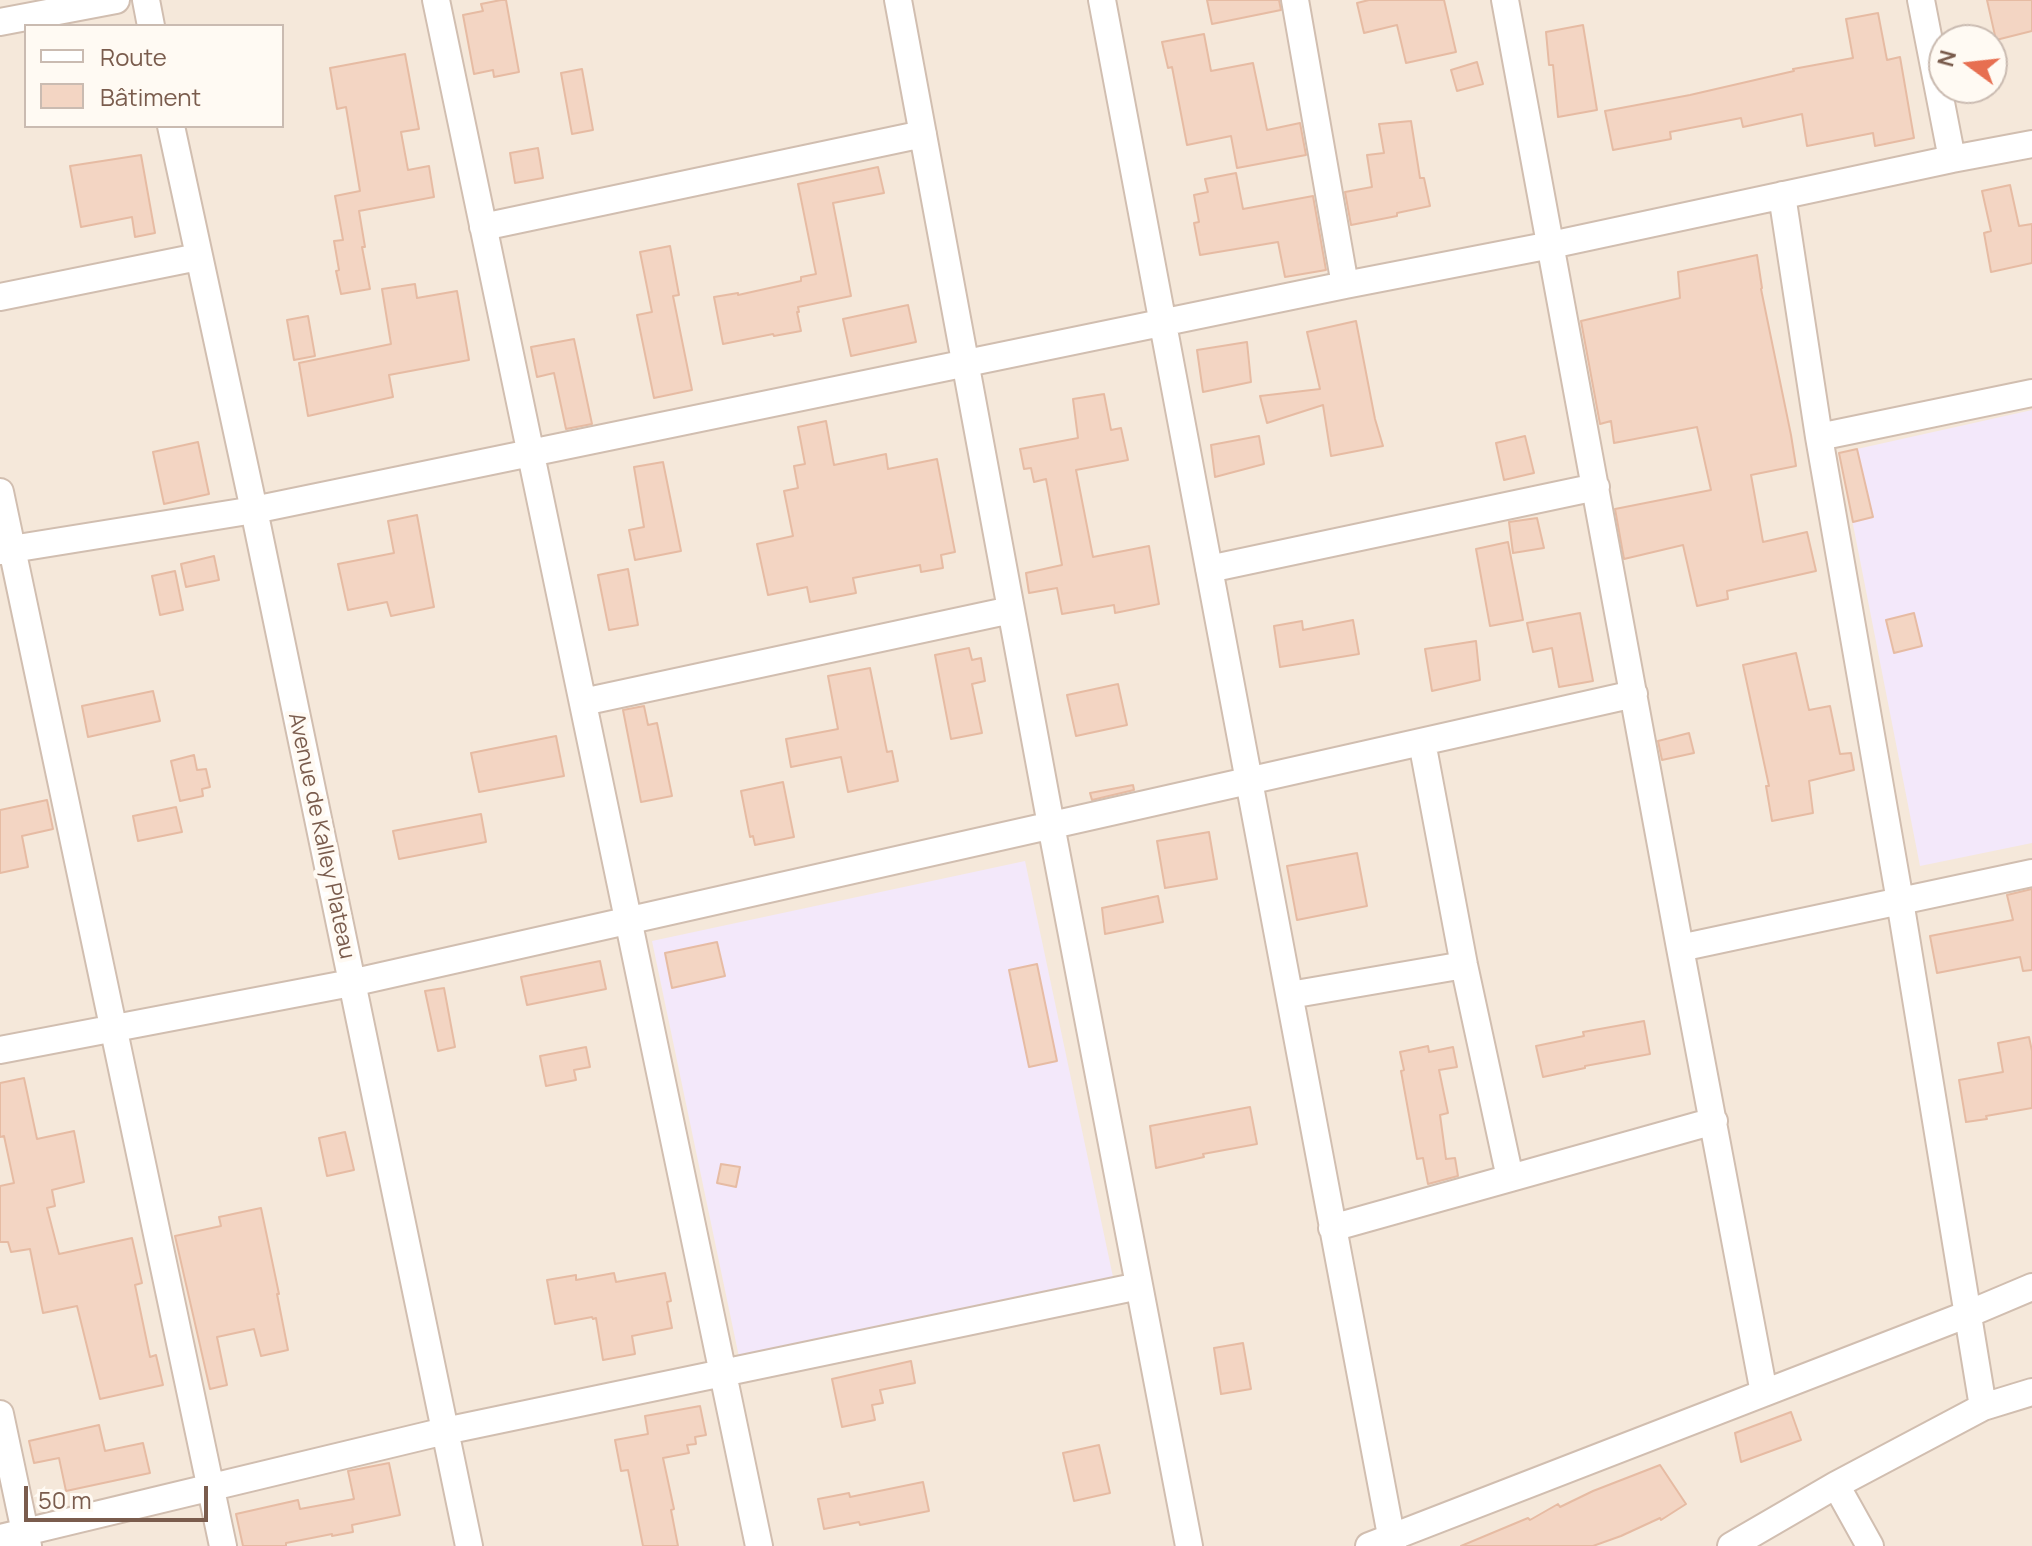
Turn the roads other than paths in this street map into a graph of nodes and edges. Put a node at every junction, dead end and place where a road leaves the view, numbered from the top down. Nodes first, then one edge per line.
1 (116, 0) edge
2 (146, 0) edge
3 (436, 0) edge
4 (898, 0) edge
5 (1102, 0) edge
6 (1295, 0) edge
7 (1505, 0) edge
8 (1921, 0) edge
9 (0, 22) edge
10 (151, 24) edge
11 (171, 128) edge
12 (923, 134) junction
13 (2032, 144) edge
14 (1952, 159) junction
15 (1782, 195) junction
16 (483, 227) junction
17 (1551, 245) junction
18 (198, 257) junction
19 (1345, 285) junction
20 (0, 297) edge
21 (1163, 322) junction
22 (965, 363) junction
23 (2032, 393) edge
24 (1819, 437) junction
25 (530, 453) junction
26 (1596, 487) junction
27 (0, 492) edge
28 (254, 510) junction
29 (6, 550) edge
30 (1209, 569) junction
31 (1011, 610) junction
32 (1634, 694) junction
33 (583, 702) junction
34 (1422, 742) junction
35 (1249, 781) junction
36 (1051, 825) junction
37 (2032, 873) edge
38 (1900, 901) junction
39 (628, 920) junction
40 (1680, 948) junction
41 (1464, 965) junction
42 (351, 983) junction
43 (1290, 995) junction
44 (113, 1028) junction
45 (0, 1050) edge
46 (1714, 1121) junction
47 (1510, 1178) junction
48 (1332, 1228) junction
49 (1139, 1286) junction
50 (2032, 1287) edge
51 (1968, 1314) junction
52 (723, 1373) junction
53 (2032, 1392) edge
54 (1764, 1393) junction
55 (1983, 1407) junction
56 (0, 1414) edge
57 (445, 1431) junction
58 (1836, 1485) junction
59 (211, 1488) junction
60 (17, 1539) edge
61 (1385, 1543) edge
62 (223, 1546) edge
63 (469, 1546) edge
64 (759, 1546) edge
65 (1189, 1546) edge
66 (1731, 1546) edge
67 (1870, 1546) edge

1 - 9 street
2 - 10 street
3 - 16 street
4 - 12 street
5 - 21 street
6 - 19 street
7 - 17 street
8 - 14 street
11 - 18 street, Avenue de Kalley Plateau
12 - 16 street
12 - 22 street
13 - 14 street
14 - 15 street
15 - 17 street
15 - 24 street
16 - 25 street
17 - 19 street
17 - 26 street
18 - 20 street
18 - 28 street, Avenue de Kalley Plateau
19 - 21 street
21 - 22 street
21 - 30 street
22 - 25 street
22 - 31 street
23 - 24 street
24 - 38 street
25 - 28 street
25 - 33 street
26 - 30 street
26 - 32 street
27 - 29 street
28 - 29 street
28 - 42 street, Avenue de Kalley Plateau
29 - 44 street
30 - 35 street
31 - 33 street
31 - 36 street
32 - 34 street
32 - 40 street
33 - 39 street
34 - 35 street
34 - 41 street
35 - 36 street
35 - 43 street
36 - 39 street
36 - 49 street
37 - 38 street
38 - 40 street
38 - 51 street
39 - 42 street
39 - 52 street
40 - 46 street
41 - 43 street
41 - 47 street
42 - 44 street
42 - 57 street, Avenue de Kalley Plateau
43 - 48 street
44 - 45 street
44 - 59 street
46 - 47 street
46 - 54 street
47 - 48 street
48 - 61 street
49 - 52 street
49 - 65 street
50 - 51 street
51 - 54 street
51 - 55 street
52 - 57 street
52 - 64 street
53 - 55 street
54 - 61 street
55 - 58 street
56 - 60 street
57 - 59 street
57 - 63 street, Avenue de Kalley Plateau
58 - 66 street
58 - 67 street
59 - 60 street
59 - 62 street

